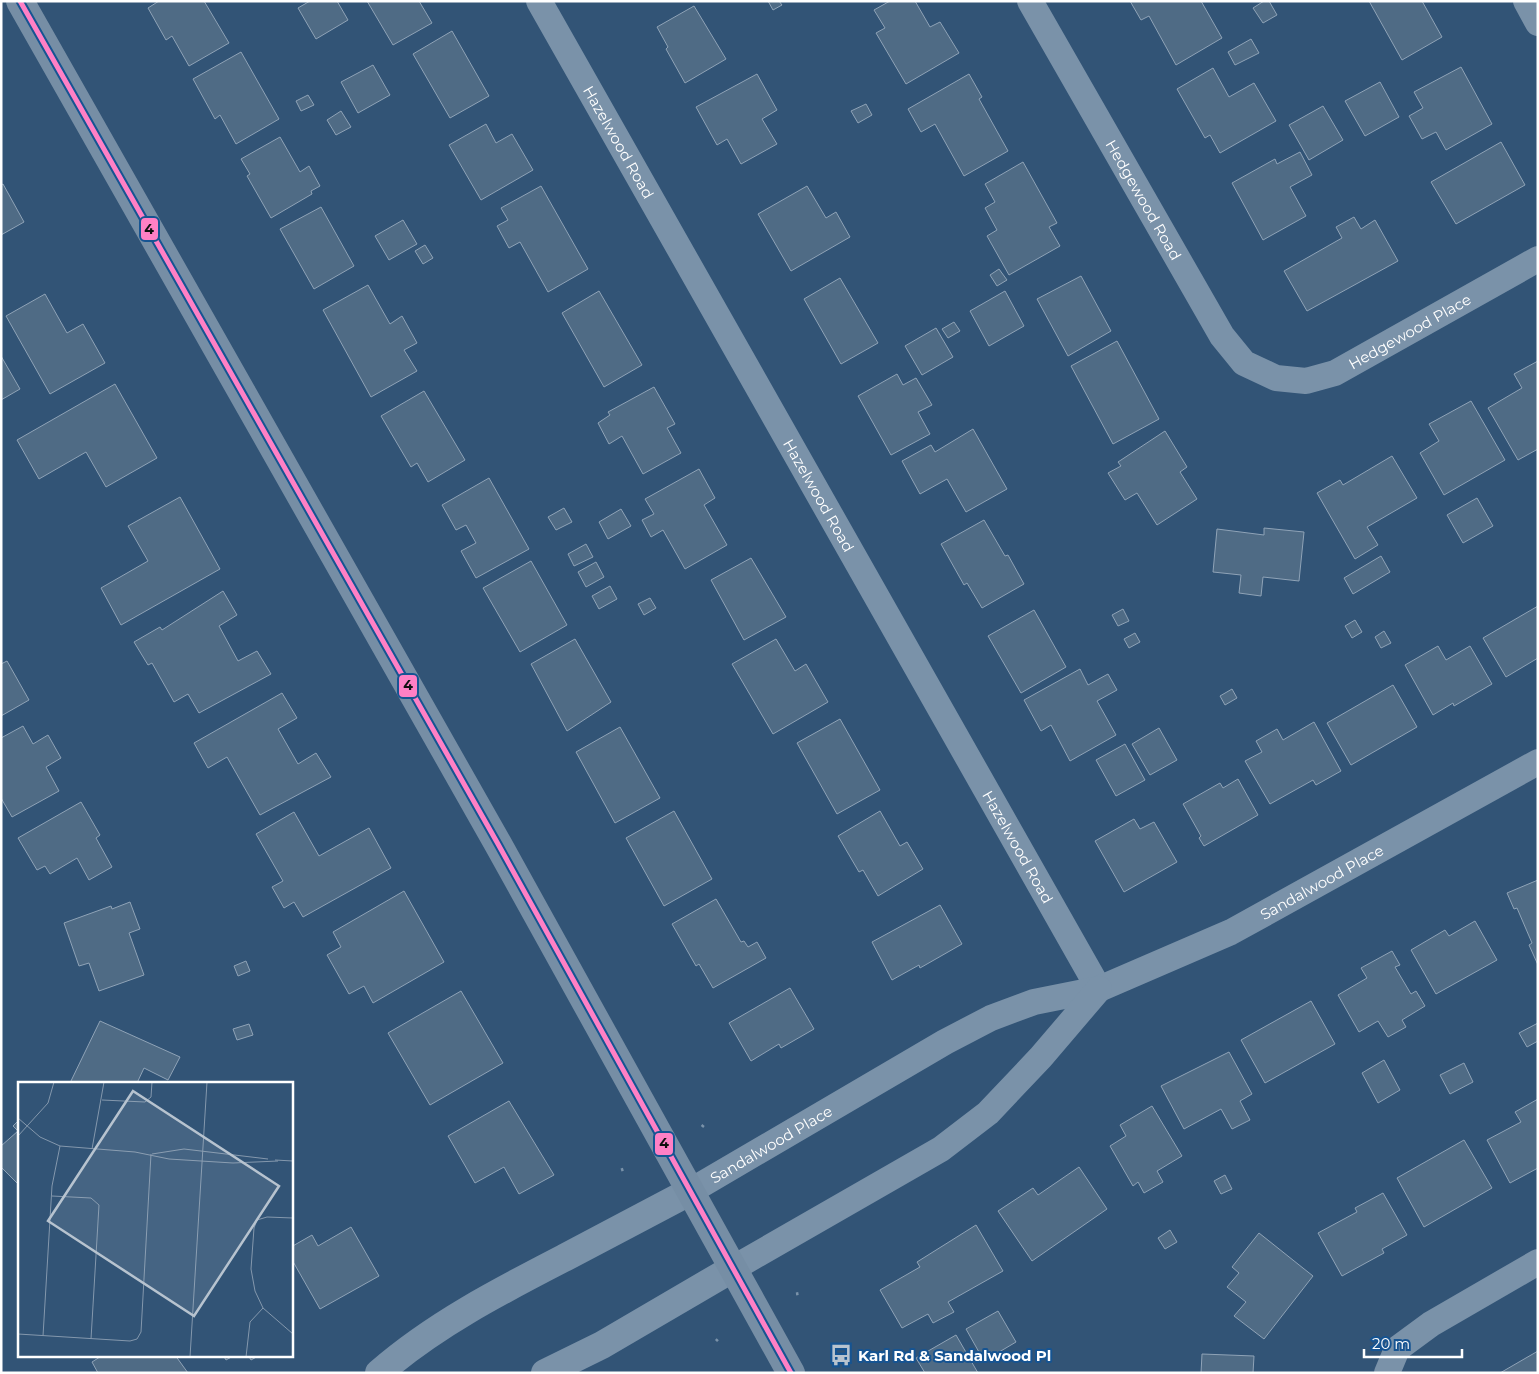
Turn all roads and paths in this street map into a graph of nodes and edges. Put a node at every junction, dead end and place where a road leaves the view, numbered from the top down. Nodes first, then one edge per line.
1 (20, 1) edge
2 (539, 1) edge
3 (1030, 1) edge
4 (1526, 1) edge
5 (1538, 23) edge
6 (1538, 259) edge
7 (1276, 378) joint
8 (1538, 762) edge
9 (1099, 989) junction
10 (705, 1123) dead end
11 (702, 1126) dead end
12 (627, 1168) dead end
13 (621, 1170) dead end
14 (689, 1192) junction
15 (1538, 1262) edge
16 (732, 1269) junction
17 (802, 1293) dead end
18 (796, 1294) dead end
19 (720, 1337) dead end
20 (716, 1341) dead end
21 (379, 1373) edge
22 (544, 1373) edge
23 (791, 1373) edge
24 (1387, 1373) edge

1 - 14 main road
2 - 9 street, Hazelwood Road
3 - 7 street, Hedgewood Road
4 - 5 street
6 - 7 street, Hedgewood Place
8 - 9 street, Sandalwood Place
9 - 14 street, Sandalwood Place
9 - 16 street, Sandalwood Place
10 - 11 path
12 - 13 path
14 - 16 main road
14 - 21 street, Sandalwood Place
15 - 24 street
16 - 22 street, Sandalwood Place
16 - 23 main road
17 - 18 path
19 - 20 path

